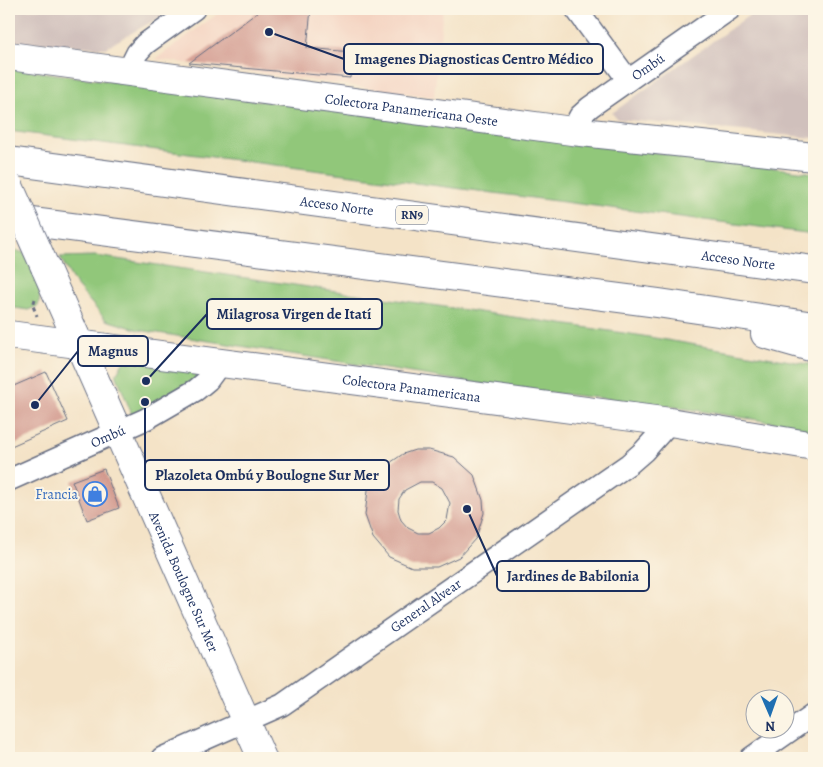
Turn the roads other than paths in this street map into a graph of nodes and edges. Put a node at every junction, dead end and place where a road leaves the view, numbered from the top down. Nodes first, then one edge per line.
1 (194, 9) edge
2 (576, 9) edge
3 (730, 9) edge
4 (9, 56) edge
5 (128, 71) junction
6 (628, 80) junction
7 (572, 131) junction
8 (814, 157) edge
9 (9, 161) edge
10 (9, 186) edge
11 (9, 220) edge
12 (662, 249) junction
13 (814, 258) edge
14 (814, 270) edge
15 (658, 303) junction
16 (814, 326) edge
17 (9, 335) edge
18 (78, 344) junction
19 (814, 348) edge
20 (222, 361) junction
21 (670, 422) junction
22 (118, 432) junction
23 (814, 446) edge
24 (9, 480) edge
25 (814, 714) edge
26 (246, 721) junction
27 (162, 758) edge
28 (262, 758) edge
29 (751, 758) edge

1 - 5 street
2 - 6 street
3 - 6 street, Ombú
4 - 5 main road, Colectora Panamericana Oeste
5 - 7 main road, Colectora Panamericana Oeste
6 - 7 street, Ombú
7 - 8 main road, Colectora Panamericana Oeste
9 - 12 main road, Acceso Norte / RN9
10 - 18 main road, Avenida Boulogne Sur Mer, bridge
11 - 15 main road
12 - 13 main road
12 - 14 main road, Acceso Norte / RN9
15 - 16 main road
15 - 19 main road
17 - 18 main road, Colectora Panamericana
18 - 20 main road, Colectora Panamericana
18 - 22 main road, Avenida Boulogne Sur Mer
20 - 21 main road, Colectora Panamericana
20 - 22 street, Ombú
21 - 23 main road, Colectora Panamericana
21 - 26 street, General Alvear
22 - 24 street, Ombú
22 - 26 main road, Avenida Boulogne Sur Mer
25 - 29 street
26 - 27 street, General Alvear
26 - 28 main road, Avenida Boulogne Sur Mer

